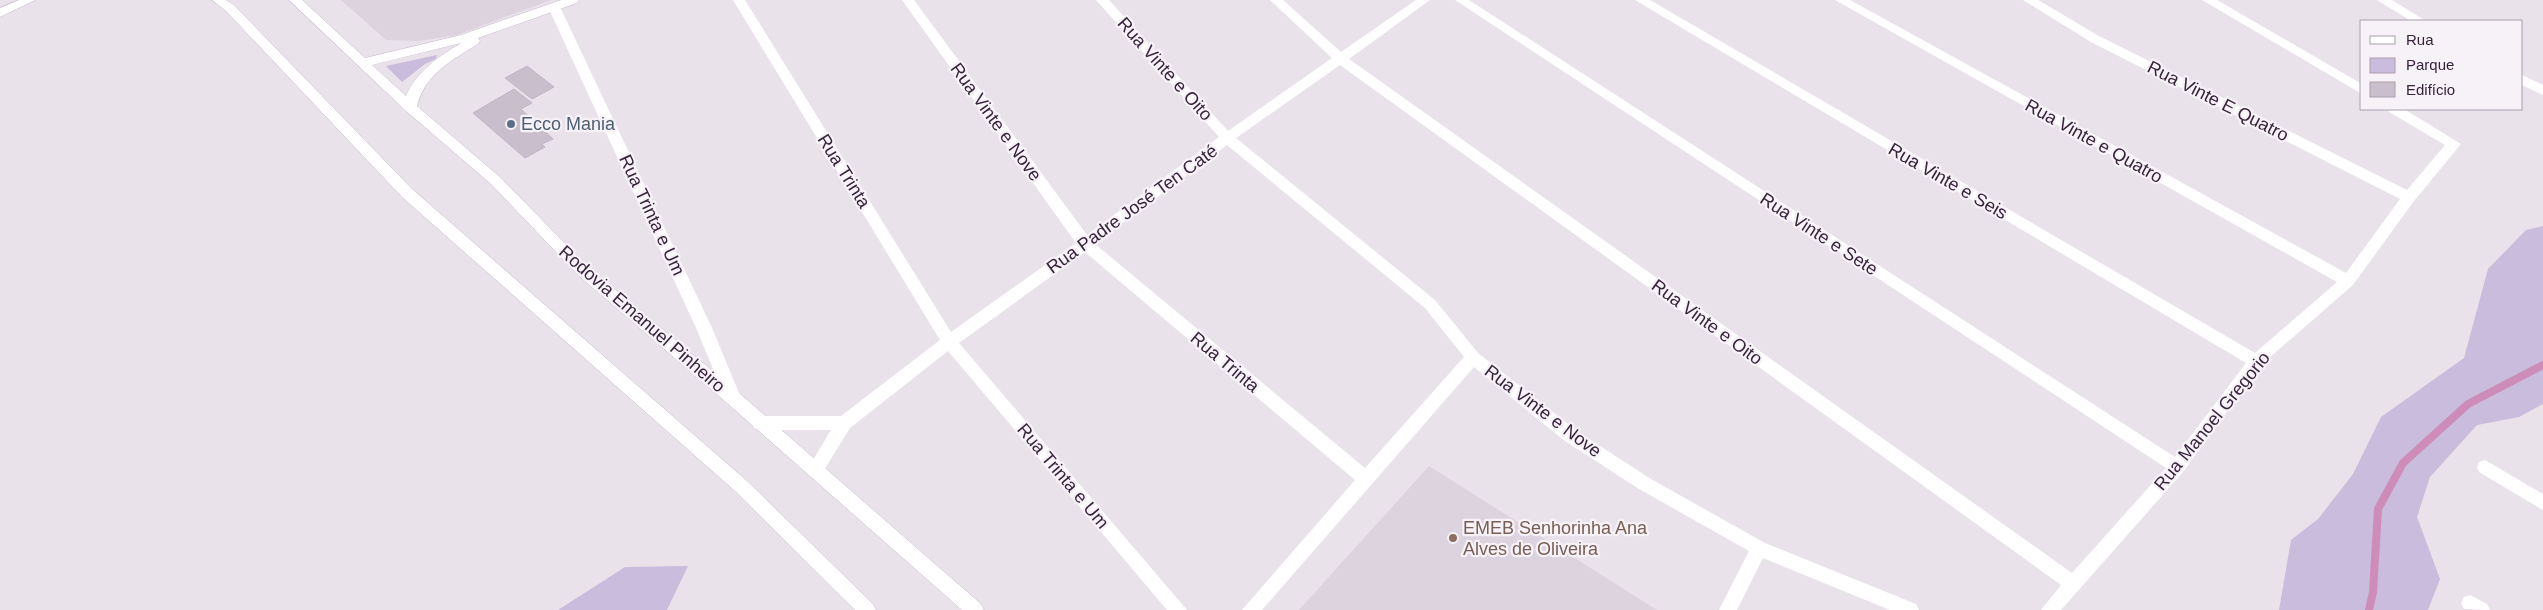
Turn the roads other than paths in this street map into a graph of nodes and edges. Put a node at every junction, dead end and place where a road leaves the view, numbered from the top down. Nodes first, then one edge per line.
1 (29, 0) edge
2 (218, 0) edge
3 (295, 0) edge
4 (573, 0) edge
5 (739, 0) edge
6 (908, 0) edge
7 (1102, 0) edge
8 (1276, 0) edge
9 (1424, 0) edge
10 (1461, 0) edge
11 (1641, 0) edge
12 (1841, 0) edge
13 (2029, 0) edge
14 (2208, 0) edge
15 (2383, 0) edge
16 (554, 7) junction
17 (0, 13) edge
18 (2418, 20) edge
19 (500, 26) junction
20 (1340, 59) junction
21 (363, 63) junction
22 (2523, 80) edge
23 (2360, 89) edge
24 (2543, 91) edge
25 (410, 106) junction
26 (2396, 110) edge
27 (1227, 138) junction
28 (2409, 197) junction
29 (1085, 244) junction
30 (2348, 281) junction
31 (949, 342) junction
32 (1473, 357) junction
33 (2256, 362) junction
34 (733, 398) junction
35 (760, 423) junction
36 (844, 423) junction
37 (2177, 467) junction
38 (2485, 467) dead end
39 (815, 470) junction
40 (1366, 479) junction
41 (2543, 503) edge
42 (1759, 548) junction
43 (2074, 584) junction
44 (2059, 607) edge
45 (867, 610) edge
46 (975, 610) edge
47 (1178, 610) edge
48 (1251, 610) edge
49 (1728, 610) edge
50 (1910, 610) edge

1 - 17 street
2 - 45 street
3 - 21 street, Rodovia Emanuel Pinheiro
4 - 16 street
5 - 31 street, Rua Trinta
6 - 29 street, Rua Vinte e Nove
7 - 27 street, Rua Vinte e Oito
8 - 20 street
9 - 20 street, Rua Padre José Ten Caté
10 - 37 street, Rua Vinte e Sete
11 - 33 street, Rua Vinte e Seis
12 - 30 street, Rua Vinte e Quatro
13 - 28 street, Rua Vinte E Quatro
14 - 23 street
15 - 18 street
16 - 19 street
16 - 34 street, Rua Trinta e Um
19 - 21 street
19 - 25 street
20 - 27 street, Rua Padre José Ten Caté
20 - 43 street, Rua Vinte e Oito
21 - 25 street, Rodovia Emanuel Pinheiro
22 - 24 street
25 - 34 street, Rodovia Emanuel Pinheiro
26 - 28 street, Rua Manoel Gregorio
27 - 29 street, Rua Padre José Ten Caté
27 - 32 street, Rua Vinte e Nove
28 - 30 street, Rua Manoel Gregorio
29 - 31 street, Rua Padre José Ten Caté
29 - 40 street, Rua Trinta
30 - 33 street, Rua Manoel Gregorio
31 - 36 street, Rua Padre José Ten Caté
31 - 47 street, Rua Trinta e Um
32 - 40 street
32 - 42 street, Rua Vinte e Nove
33 - 37 street, Rua Manoel Gregorio
34 - 35 street, Rodovia Emanuel Pinheiro
35 - 36 street
35 - 39 street, Rodovia Emanuel Pinheiro
36 - 39 street
37 - 43 street, Rua Manoel Gregorio
38 - 41 street
39 - 46 street, Rodovia Emanuel Pinheiro
40 - 48 street
42 - 49 street
42 - 50 street, Rua Vinte e Nove
43 - 44 street, Rua Manoel Gregorio

